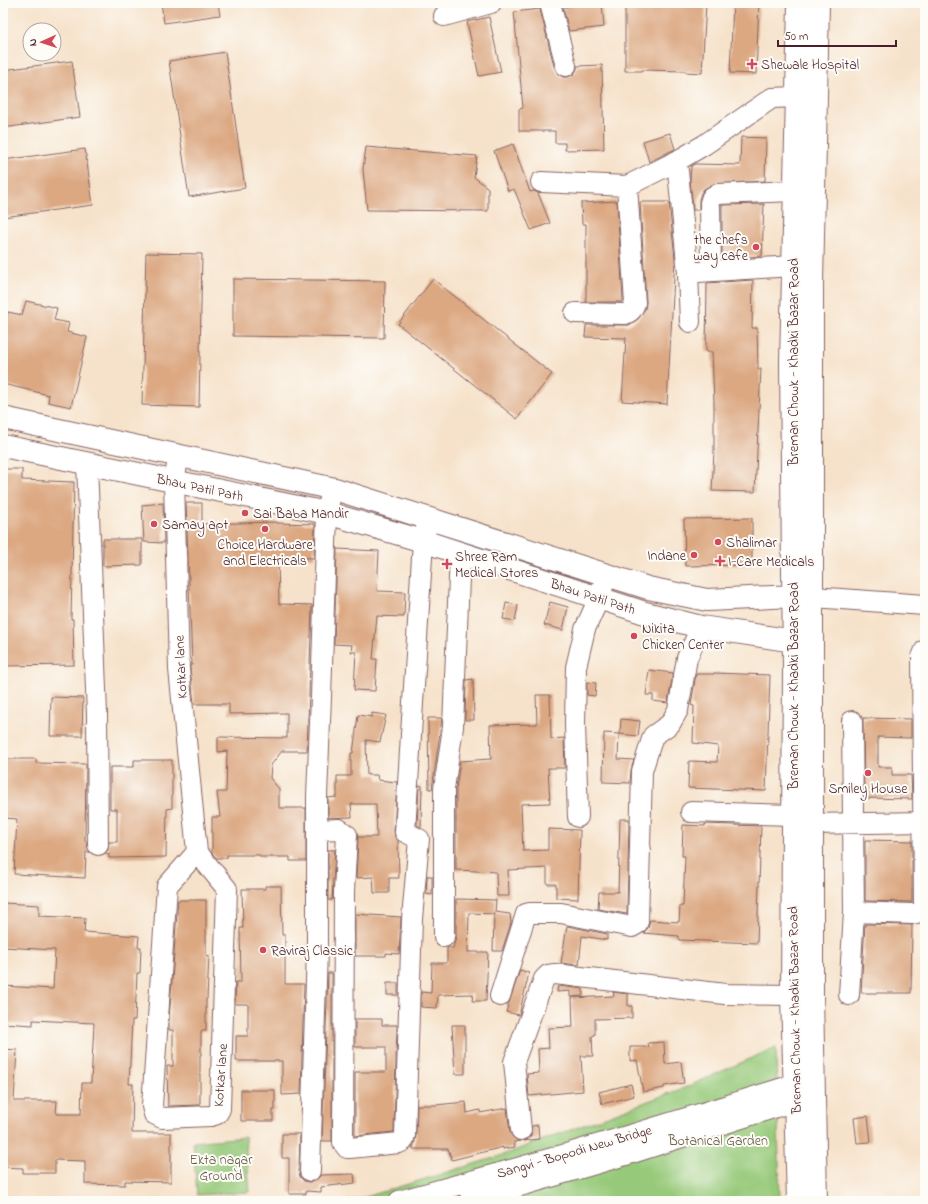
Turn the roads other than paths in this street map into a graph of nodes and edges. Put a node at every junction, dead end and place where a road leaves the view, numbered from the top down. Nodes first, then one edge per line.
1 (491, 3) edge
2 (550, 3) edge
3 (799, 3) edge
4 (818, 3) edge
5 (444, 16) dead end
6 (566, 66) dead end
7 (797, 97) junction
8 (677, 161) junction
9 (541, 182) dead end
10 (627, 186) junction
11 (794, 191) junction
12 (793, 266) junction
13 (711, 271) junction
14 (688, 273) junction
15 (575, 313) dead end
16 (690, 322) dead end
17 (3, 418) edge
18 (3, 446) edge
19 (179, 455) junction
20 (87, 464) junction
21 (174, 481) junction
22 (332, 488) junction
23 (327, 513) junction
24 (429, 519) junction
25 (423, 541) junction
26 (500, 541) junction
27 (460, 553) junction
28 (493, 564) junction
29 (607, 575) junction
30 (803, 596) junction
31 (599, 598) junction
32 (925, 605) edge
33 (701, 627) junction
34 (803, 641) junction
35 (925, 650) edge
36 (852, 721) dead end
37 (924, 732) edge
38 (691, 812) dead end
39 (578, 818) dead end
40 (803, 819) junction
41 (924, 822) edge
42 (853, 823) junction
43 (317, 830) junction
44 (98, 845) dead end
45 (197, 852) junction
46 (854, 912) junction
47 (444, 937) dead end
48 (802, 994) junction
49 (849, 995) dead end
50 (500, 996) dead end
51 (795, 1092) junction
52 (717, 1118) junction
53 (521, 1130) dead end
54 (310, 1171) dead end
55 (399, 1201) edge
56 (469, 1201) edge
57 (798, 1201) edge
58 (816, 1201) edge

1 - 5 street
2 - 6 street
3 - 7 main road, Breman Chowk - Khadki Bazar Road
4 - 30 main road, Breman Chowk - Khadki Bazar Road
7 - 8 street
7 - 11 main road, Breman Chowk - Khadki Bazar Road
8 - 10 street
8 - 14 street
9 - 10 street
10 - 15 street
11 - 12 main road, Breman Chowk - Khadki Bazar Road
11 - 13 street
12 - 13 street
12 - 30 main road, Breman Chowk - Khadki Bazar Road
13 - 14 street
14 - 16 street
17 - 19 main road, Bhau Patil Path
18 - 20 main road, Bhau Patil Path
19 - 21 street, Kotkar lane
19 - 22 main road, Bhau Patil Path
20 - 21 main road, Bhau Patil Path
20 - 44 street
21 - 23 main road, Bhau Patil Path
21 - 45 street, Kotkar lane
22 - 23 street
22 - 24 main road, Bhau Patil Path
23 - 25 main road, Bhau Patil Path
23 - 43 street
24 - 25 street
24 - 26 main road, Bhau Patil Path
25 - 27 main road, Bhau Patil Path
25 - 43 street
26 - 28 main road
26 - 29 main road, Bhau Patil Path
27 - 28 main road, Bhau Patil Path
27 - 47 street
28 - 31 main road, Bhau Patil Path
29 - 30 main road, Bhau Patil Path
29 - 31 street
30 - 32 street
30 - 34 main road, Breman Chowk - Khadki Bazar Road
31 - 33 main road, Bhau Patil Path
31 - 39 street
33 - 34 main road, Bhau Patil Path
33 - 50 street
34 - 40 main road, Breman Chowk - Khadki Bazar Road
35 - 37 street
36 - 42 street
37 - 41 street
38 - 40 street
40 - 42 street
40 - 48 main road, Breman Chowk - Khadki Bazar Road
41 - 42 street
41 - 46 street
42 - 46 street
43 - 54 street
45 - 45 street, Kotkar lane
46 - 49 street
48 - 51 main road, Breman Chowk - Khadki Bazar Road
48 - 53 street
48 - 58 main road, Breman Chowk - Khadki Bazar Road
51 - 52 street, Sangvi - Bopodi New Bridge
51 - 57 main road, Breman Chowk - Khadki Bazar Road
52 - 55 street, Sangvi - Bopodi New Bridge
52 - 56 street, Sangvi - Bopodi New Bridge

